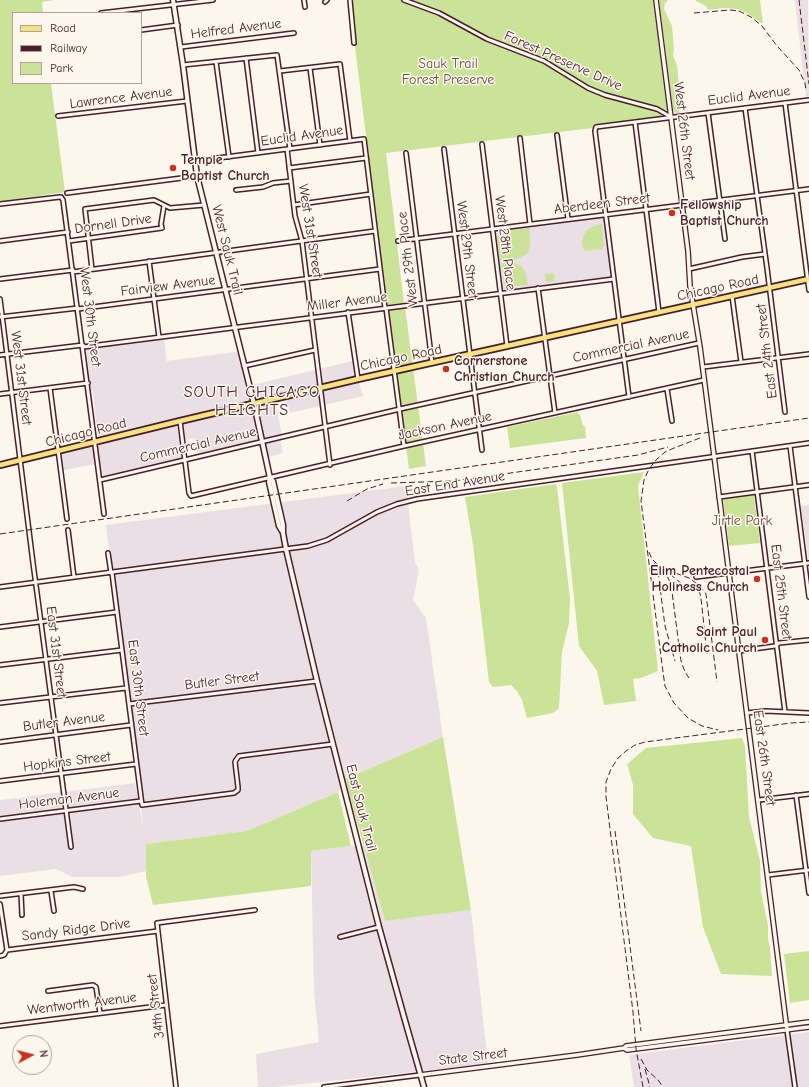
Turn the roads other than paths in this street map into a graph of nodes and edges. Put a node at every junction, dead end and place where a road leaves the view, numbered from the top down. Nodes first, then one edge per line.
1 (213, 0) edge
2 (304, 0) edge
3 (350, 0) edge
4 (404, 0) edge
5 (656, 0) edge
6 (173, 2) edge
7 (305, 7) dead end
8 (108, 12) edge
9 (178, 25) junction
10 (142, 30) edge
11 (294, 33) dead end
12 (354, 43) dead end
13 (181, 47) junction
14 (246, 58) junction
15 (216, 62) junction
16 (183, 65) junction
17 (310, 68) junction
18 (280, 72) junction
19 (809, 100) edge
20 (187, 101) junction
21 (784, 103) junction
22 (745, 108) junction
23 (708, 113) junction
24 (58, 116) dead end
25 (671, 117) junction
26 (635, 122) junction
27 (557, 135) dead end
28 (520, 138) dead end
29 (350, 141) junction
30 (482, 144) dead end
31 (320, 145) junction
32 (288, 149) junction
33 (444, 149) dead end
34 (258, 153) junction
35 (406, 153) dead end
36 (229, 157) junction
37 (366, 158) junction
38 (195, 162) junction
39 (289, 168) junction
40 (197, 176) junction
41 (290, 180) junction
42 (809, 189) edge
43 (236, 190) dead end
44 (795, 191) junction
45 (67, 193) dead end
46 (371, 194) junction
47 (757, 196) junction
48 (720, 200) junction
49 (0, 204) edge
50 (204, 204) junction
51 (294, 205) junction
52 (682, 205) junction
53 (164, 206) junction
54 (646, 209) junction
55 (606, 214) junction
56 (568, 219) junction
57 (530, 224) junction
58 (492, 229) junction
59 (376, 231) junction
60 (68, 232) junction
61 (454, 234) junction
62 (89, 238) junction
63 (416, 238) junction
64 (725, 239) dead end
65 (0, 241) edge
66 (69, 241) junction
67 (302, 241) junction
68 (398, 241) dead end
69 (217, 252) junction
70 (765, 254) junction
71 (149, 262) junction
72 (92, 269) junction
73 (380, 269) junction
74 (689, 269) junction
75 (73, 271) junction
76 (0, 279) edge
77 (306, 279) junction
78 (614, 279) junction
79 (808, 279) edge
80 (770, 287) junction
81 (538, 288) junction
82 (225, 290) junction
83 (809, 290) edge
84 (501, 293) junction
85 (732, 296) junction
86 (462, 298) junction
87 (0, 299) edge
88 (154, 299) junction
89 (424, 303) junction
90 (693, 304) junction
91 (78, 308) junction
92 (386, 308) junction
93 (348, 312) junction
94 (660, 312) junction
95 (1, 317) edge
96 (311, 318) junction
97 (619, 321) junction
98 (234, 328) junction
99 (159, 337) junction
100 (544, 338) junction
101 (699, 343) junction
102 (83, 346) junction
103 (507, 346) junction
104 (315, 350) junction
105 (7, 354) junction
106 (809, 354) edge
107 (470, 355) junction
108 (0, 356) edge
109 (778, 358) junction
110 (624, 359) junction
111 (741, 362) junction
112 (432, 363) junction
113 (244, 366) junction
114 (703, 367) junction
115 (394, 371) junction
116 (550, 376) junction
117 (358, 379) junction
118 (704, 380) junction
119 (88, 383) junction
120 (50, 388) junction
121 (320, 388) junction
122 (667, 389) junction
123 (475, 392) junction
124 (12, 393) junction
125 (0, 394) edge
126 (629, 397) junction
127 (254, 404) junction
128 (400, 409) junction
129 (785, 412) dead end
130 (555, 413) junction
131 (180, 421) junction
132 (672, 422) dead end
133 (325, 427) junction
134 (480, 430) junction
135 (711, 432) joint
136 (95, 442) junction
137 (262, 442) junction
138 (809, 443) edge
139 (404, 446) junction
140 (790, 446) junction
141 (482, 450) dead end
142 (58, 451) junction
143 (752, 451) junction
144 (714, 456) junction
145 (185, 459) junction
146 (21, 460) junction
147 (0, 465) edge
148 (330, 465) junction
149 (270, 478) junction
150 (100, 480) junction
151 (809, 485) edge
152 (795, 487) junction
153 (758, 492) junction
154 (274, 495) joint
155 (719, 497) junction
156 (104, 514) dead end
157 (67, 519) dead end
158 (68, 530) dead end
159 (286, 549) junction
160 (108, 553) dead end
161 (809, 563) edge
162 (805, 564) junction
163 (766, 568) junction
164 (112, 573) junction
165 (729, 573) junction
166 (74, 577) junction
167 (696, 577) dead end
168 (36, 582) junction
169 (0, 587) edge
170 (809, 597) edge
171 (117, 612) junction
172 (41, 622) junction
173 (0, 627) edge
174 (809, 640) edge
175 (777, 645) junction
176 (122, 650) junction
177 (739, 651) junction
178 (46, 660) junction
179 (0, 665) edge
180 (317, 681) junction
181 (126, 688) junction
182 (51, 697) junction
183 (0, 703) edge
184 (129, 704) junction
185 (785, 712) junction
186 (747, 713) junction
187 (809, 713) edge
188 (131, 725) junction
189 (56, 735) junction
190 (0, 742) edge
191 (333, 744) junction
192 (136, 764) junction
193 (61, 774) junction
194 (0, 781) edge
195 (809, 794) edge
196 (796, 795) junction
197 (759, 800) junction
198 (141, 801) junction
199 (66, 811) junction
200 (0, 819) edge
201 (71, 847) dead end
202 (808, 871) edge
203 (768, 876) junction
204 (83, 889) dead end
205 (51, 891) junction
206 (809, 893) edge
207 (21, 894) junction
208 (0, 896) edge
209 (0, 904) edge
210 (255, 910) dead end
211 (54, 911) dead end
212 (22, 915) dead end
213 (379, 927) junction
214 (158, 931) junction
215 (340, 937) dead end
216 (7, 950) junction
217 (0, 956) edge
218 (48, 991) dead end
219 (166, 1005) junction
220 (100, 1013) junction
221 (809, 1022) edge
222 (786, 1025) junction
223 (0, 1026) edge
224 (809, 1027) edge
225 (787, 1030) junction
226 (624, 1048) junction
227 (420, 1075) junction
228 (176, 1087) edge
229 (324, 1087) edge
230 (331, 1087) edge
231 (424, 1087) edge
232 (795, 1087) edge

1 - 6 street
2 - 7 street
3 - 12 street
4 - 25 street, Forest Preserve Drive
5 - 25 street, West 26th Street
6 - 8 street
6 - 9 main road, West Sauk Trail
9 - 10 street
9 - 13 main road, West Sauk Trail
11 - 13 street, Helfred Avenue
13 - 16 main road, West Sauk Trail
14 - 15 street
14 - 18 street, West 31st Street
14 - 34 street
15 - 16 street
15 - 36 street
16 - 20 main road, West Sauk Trail
17 - 18 street
17 - 29 street
17 - 31 street
18 - 32 street, West 31st Street
19 - 21 street, Euclid Avenue
20 - 24 street, Lawrence Avenue
20 - 38 main road, West Sauk Trail
21 - 22 street, Euclid Avenue
21 - 44 street
22 - 23 street, Euclid Avenue
22 - 47 street, East 24th Street
23 - 25 street, Euclid Avenue
23 - 48 street
25 - 26 street, Euclid Avenue
25 - 52 street, West 26th Street
26 - 54 street
26 - 55 street, Euclid Avenue
27 - 56 street
28 - 57 street
29 - 31 street, Euclid Avenue
29 - 37 street, Euclid Avenue
30 - 58 street, West 28th Place
31 - 32 street, Euclid Avenue
32 - 34 street, Euclid Avenue
32 - 39 street, West 31st Street
33 - 61 street, West 29th Street
34 - 36 street, Euclid Avenue
35 - 63 street, West 29th Place
36 - 38 street, Euclid Avenue
37 - 39 street
37 - 46 street
38 - 40 main road, West Sauk Trail
39 - 41 street, West 31st Street
40 - 45 street
40 - 50 main road, West Sauk Trail
41 - 43 street
41 - 51 street, West 31st Street
42 - 44 street, Aberdeen Street
44 - 47 street, Aberdeen Street
44 - 79 street
46 - 51 street
46 - 59 street
47 - 48 street, Aberdeen Street
47 - 70 street, East 24th Street
48 - 52 street, Aberdeen Street
48 - 64 street
49 - 60 street, West 30th Street
50 - 53 street
50 - 69 main road, West Sauk Trail
51 - 67 street, West 31st Street
52 - 54 street, Aberdeen Street
52 - 74 street, West 26th Street
53 - 62 street, Dornell Drive
53 - 62 street
54 - 55 street, Aberdeen Street
54 - 94 street
55 - 56 street, Aberdeen Street
55 - 78 street
56 - 57 street, Aberdeen Street
57 - 58 street, Aberdeen Street
58 - 61 street, Aberdeen Street
58 - 84 street, West 28th Place
59 - 67 street
59 - 73 street
60 - 65 street
60 - 66 street, West 30th Street
61 - 63 street, Aberdeen Street
61 - 86 street, West 29th Street
62 - 66 street, Dornell Drive
62 - 72 street
63 - 68 street, Aberdeen Street
63 - 89 street, West 29th Place
66 - 75 street, West 30th Street
67 - 69 street
67 - 77 street, West 31st Street
69 - 71 street
69 - 82 main road, West Sauk Trail
70 - 74 street
70 - 80 street, East 24th Street
71 - 72 street
71 - 88 street
72 - 75 street
73 - 77 street, Fairview Avenue
73 - 92 street
74 - 90 street, West 26th Street
75 - 76 street
75 - 91 street, West 30th Street
77 - 82 street, Fairview Avenue
77 - 96 street, West 31st Street
78 - 81 street, Miller Avenue
78 - 97 street
79 - 80 main road, Chicago Road
79 - 83 street
80 - 85 main road, Chicago Road
80 - 109 street, East 24th Street
81 - 84 street, Miller Avenue
81 - 100 street
82 - 88 street, Fairview Avenue
82 - 98 main road, West Sauk Trail
84 - 86 street, Miller Avenue
84 - 103 street, West 28th Place
85 - 90 main road, Chicago Road
85 - 111 street
86 - 89 street, Miller Avenue
86 - 107 street, West 29th Street
87 - 95 street, West 31st Street
88 - 91 street, Fairview Avenue
88 - 99 street
89 - 92 street, Miller Avenue
89 - 112 street, West 29th Place
90 - 94 main road, Chicago Road
90 - 101 street, West 26th Street
91 - 95 street, Fairview Avenue
91 - 102 street, West 30th Street
92 - 93 street, Miller Avenue
92 - 115 street
93 - 96 street, Miller Avenue
93 - 117 street
94 - 97 main road, Chicago Road
95 - 105 street, West 31st Street
96 - 98 street, Miller Avenue
96 - 104 street, West 31st Street
97 - 100 main road, Chicago Road
97 - 110 street
98 - 99 street, Miller Avenue
98 - 113 main road, West Sauk Trail
99 - 102 street, Miller Avenue
100 - 103 main road, Chicago Road
100 - 116 street
101 - 110 street, Commercial Avenue
101 - 114 street, West 26th Street
102 - 105 street, Miller Avenue
102 - 119 street, West 30th Street
103 - 107 main road, Chicago Road
104 - 113 street
104 - 121 street, West 31st Street
105 - 108 street, Miller Avenue
105 - 124 street, West 31st Street
106 - 109 street
107 - 112 main road, Chicago Road
107 - 123 street, West 29th Street
109 - 111 street
109 - 129 street, East 24th Street
110 - 116 street, Commercial Avenue
110 - 126 street
111 - 114 street
112 - 115 main road, Chicago Road
113 - 127 main road, West Sauk Trail
114 - 118 street, West 26th Street
115 - 117 main road, Chicago Road
115 - 128 street
116 - 123 street, Commercial Avenue
116 - 130 street
117 - 121 main road, Chicago Road
118 - 122 street, Jackson Avenue
118 - 135 street, West 26th Street
119 - 120 street
119 - 136 street, West 30th Street
120 - 124 street
120 - 142 street
121 - 127 main road, Chicago Road
121 - 133 street
122 - 126 street, Jackson Avenue
122 - 132 street
123 - 128 street, Commercial Avenue
123 - 134 street, West 29th Street
124 - 125 street
124 - 146 street, West 31st Street
126 - 130 street, Jackson Avenue
127 - 131 main road, Chicago Road
127 - 137 main road, West Sauk Trail
128 - 133 street, Commercial Avenue
128 - 139 street
130 - 134 street, Jackson Avenue
131 - 136 main road, Chicago Road
131 - 145 street
133 - 137 street, Commercial Avenue
133 - 148 street
134 - 139 street, Jackson Avenue
134 - 141 street, West 29th Street
135 - 144 street, East 26th Street
136 - 142 main road, Chicago Road
136 - 150 street
137 - 145 street, Commercial Avenue
137 - 149 main road, West Sauk Trail
138 - 140 street, East End Avenue
139 - 148 street, Jackson Avenue
140 - 143 street, East End Avenue
140 - 152 street
142 - 146 main road, Chicago Road
142 - 157 street
143 - 144 street, East End Avenue
143 - 153 street, East 25th Street
144 - 155 street, East 26th Street
144 - 159 street, East End Avenue
145 - 149 street, Jackson Avenue
145 - 150 street, Commercial Avenue
146 - 147 main road, Chicago Road
146 - 168 street, East 31st Street
148 - 149 street, Jackson Avenue
149 - 154 main road, West Sauk Trail
150 - 156 street
151 - 152 street
152 - 153 street
152 - 162 street
153 - 155 street
153 - 163 street, East 25th Street
154 - 159 main road, East Sauk Trail
155 - 165 street, East 26th Street
158 - 166 street
159 - 164 street, East End Avenue
159 - 180 main road, East Sauk Trail
160 - 164 street, East 30th Street
161 - 162 street
162 - 163 street
162 - 170 street
163 - 165 street
163 - 175 street, East 25th Street
164 - 166 street, East End Avenue
164 - 171 street, East 30th Street
165 - 167 street
165 - 177 street, East 26th Street
166 - 168 street, East End Avenue
168 - 169 street, East End Avenue
168 - 172 street, East 31st Street
171 - 172 street
171 - 176 street, East 30th Street
172 - 173 street
172 - 178 street, East 31st Street
174 - 175 street
175 - 177 street
175 - 185 street, East 25th Street
176 - 178 street
176 - 181 street, East 30th Street
177 - 186 street, East 26th Street
178 - 179 street
178 - 182 street, East 31st Street
180 - 184 street, Butler Street
180 - 191 main road, East Sauk Trail
181 - 182 street
181 - 184 street, East 30th Street
182 - 183 street
182 - 189 street, East 31st Street
184 - 188 street, East 30th Street
185 - 186 street
185 - 187 street
186 - 197 street, East 26th Street
188 - 189 street, Butler Avenue
188 - 192 street, East 30th Street
189 - 190 street, Butler Avenue
189 - 193 street, East 31st Street
191 - 198 street, East 30th Street
191 - 213 main road, East Sauk Trail
192 - 193 street, Hopkins Street
192 - 198 street, East 30th Street
193 - 194 street, Hopkins Street
193 - 199 street, East 31st Street
195 - 196 street
196 - 197 street
196 - 202 street
197 - 203 street, East 26th Street
198 - 199 street, Holeman Avenue
199 - 200 street, Holeman Avenue
199 - 201 street, East 31st Street
202 - 203 street
202 - 206 street
203 - 222 street, East 26th Street
204 - 205 street
205 - 207 street
205 - 211 street
207 - 208 street
207 - 212 street
209 - 216 street
210 - 214 street, 34th Street
213 - 215 street
213 - 227 main road, East Sauk Trail
214 - 216 street, Sandy Ridge Drive
214 - 219 street, 34th Street
216 - 217 street, Sandy Ridge Drive
218 - 220 street
219 - 220 street, Wentworth Avenue
219 - 228 street, 34th Street
220 - 223 street, Wentworth Avenue
221 - 222 street, State Street
222 - 225 street, East 26th Street
222 - 226 street, State Street
224 - 225 street, State Street
225 - 226 street, State Street
225 - 232 street, East 26th Street
226 - 227 street, State Street
227 - 230 street, State Street
227 - 231 main road, East Sauk Trail
229 - 230 street, State Street

